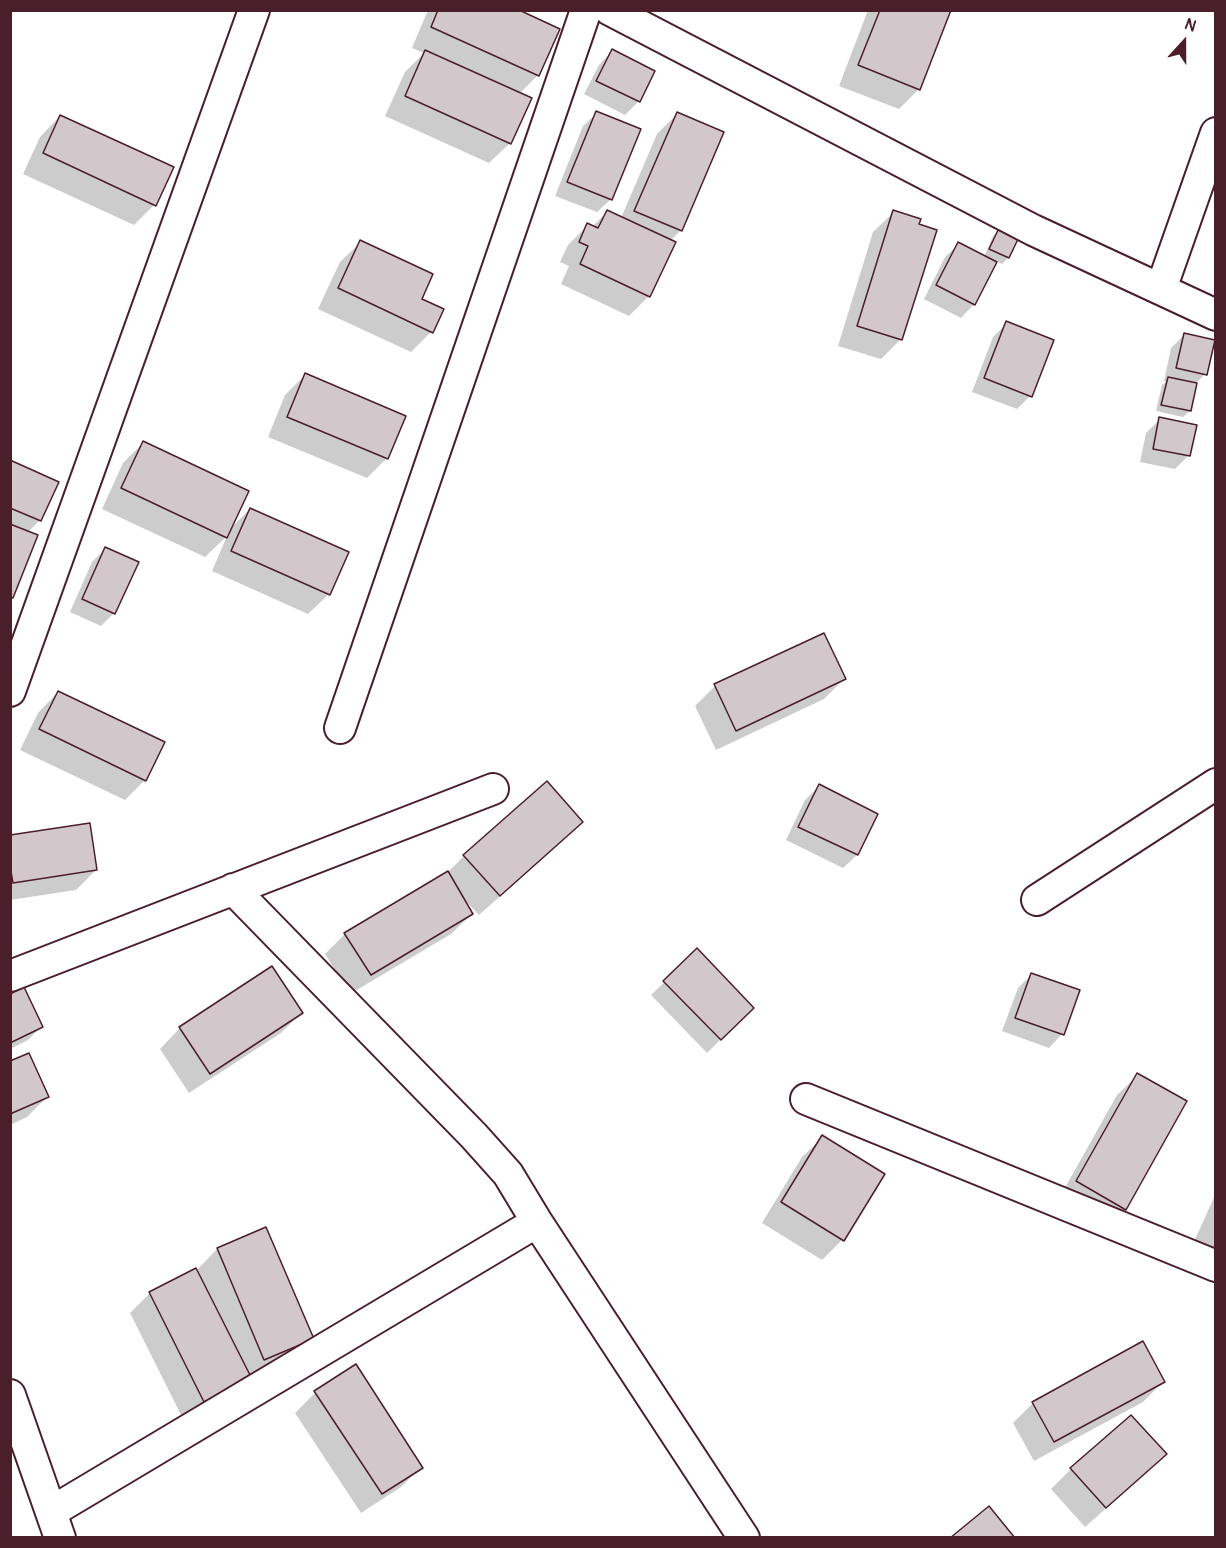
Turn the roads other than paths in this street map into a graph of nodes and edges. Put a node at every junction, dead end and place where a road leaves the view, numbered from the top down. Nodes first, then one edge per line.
1 (254, 10) edge
2 (586, 10) edge
3 (609, 10) edge
4 (1215, 133) edge
5 (1161, 289) junction
6 (1215, 315) edge
7 (10, 691) edge
8 (340, 728) dead end
9 (1215, 784) edge
10 (493, 789) dead end
11 (233, 889) junction
12 (1036, 900) dead end
13 (10, 976) edge
14 (806, 1099) dead end
15 (537, 1222) junction
16 (1215, 1266) edge
17 (10, 1395) edge
18 (56, 1525) edge
19 (744, 1538) edge

1 - 7 street
2 - 8 street
3 - 5 street
4 - 5 street
5 - 6 street
9 - 12 street
10 - 11 street
11 - 13 street
11 - 15 street
14 - 16 street
15 - 18 street
15 - 19 street
17 - 18 street

